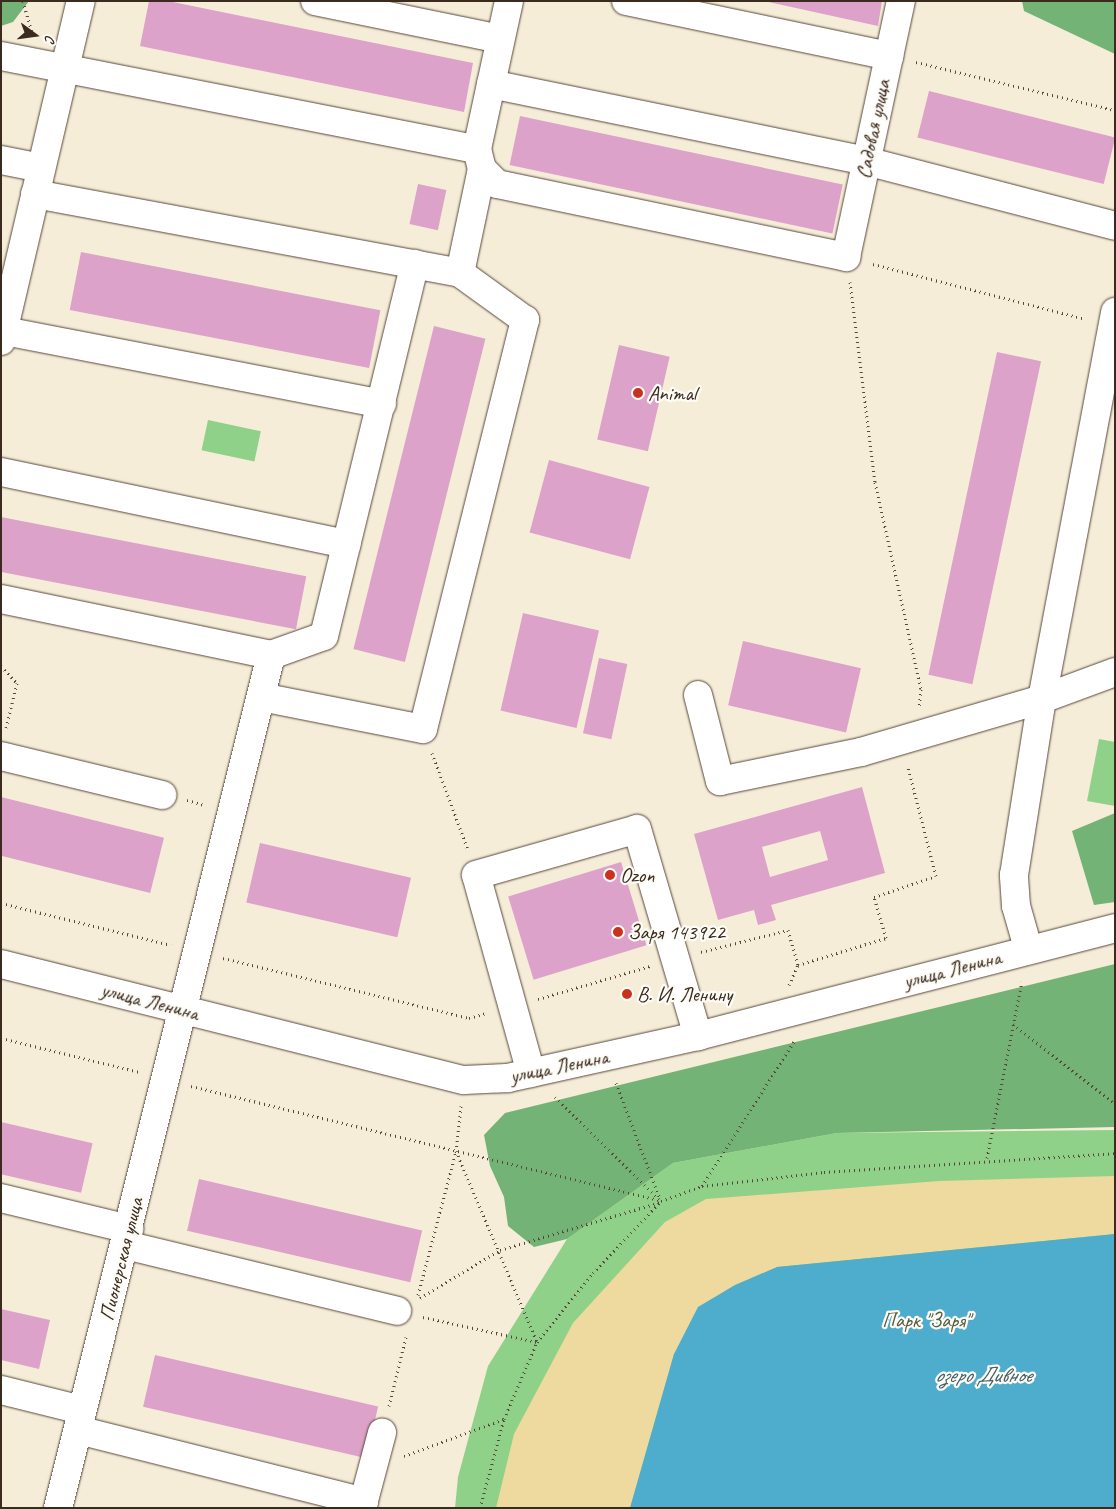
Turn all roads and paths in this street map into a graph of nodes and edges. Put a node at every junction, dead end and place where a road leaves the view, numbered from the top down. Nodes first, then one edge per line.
1 (23, 1) edge
2 (81, 1) edge
3 (315, 1) edge
4 (509, 1) edge
5 (626, 1) edge
6 (900, 1) edge
7 (32, 32) dead end
8 (500, 39) junction
9 (1, 56) edge
10 (889, 56) junction
11 (65, 68) junction
12 (491, 84) junction
13 (1115, 110) edge
14 (480, 159) junction
15 (1, 160) edge
16 (866, 161) junction
17 (42, 168) junction
18 (35, 194) junction
19 (1115, 226) edge
20 (846, 257) junction
21 (415, 264) junction
22 (460, 273) junction
23 (1114, 319) edge
24 (2, 336) edge
25 (382, 404) junction
26 (1, 472) edge
27 (347, 544) junction
28 (1, 599) edge
29 (271, 655) junction
30 (1, 666) edge
31 (1115, 672) edge
32 (698, 695) dead end
33 (261, 697) junction
34 (1042, 699) junction
35 (423, 729) junction
36 (3, 743) edge
37 (162, 794) joint
38 (234, 811) junction
39 (476, 874) junction
40 (1115, 928) edge
41 (1028, 948) junction
42 (1, 964) edge
43 (798, 964) dead end
44 (787, 989) dead end
45 (185, 1010) junction
46 (1013, 1024) junction
47 (798, 1035) dead end
48 (698, 1036) junction
49 (1, 1038) edge
50 (606, 1056) junction
51 (531, 1073) junction
52 (168, 1080) junction
53 (464, 1080) junction
54 (1115, 1104) edge
55 (456, 1151) junction
56 (1115, 1152) edge
57 (987, 1158) junction
58 (702, 1186) junction
59 (1, 1198) edge
60 (661, 1202) junction
61 (127, 1237) junction
62 (500, 1250) junction
63 (397, 1311) junction
64 (538, 1342) junction
65 (1, 1390) edge
66 (504, 1419) junction
67 (80, 1420) junction
68 (382, 1433) dead end
69 (373, 1467) junction
70 (363, 1505) edge
71 (58, 1508) edge
72 (480, 1508) edge

1 - 7 path
2 - 11 street
3 - 8 street
4 - 8 street
5 - 10 street
6 - 10 street, Садовая улица
8 - 12 street
9 - 11 street
10 - 13 path
10 - 16 street, Садовая улица
11 - 14 street
11 - 17 street
12 - 14 street
12 - 16 street
14 - 20 street
14 - 22 street
15 - 17 street
16 - 19 street
16 - 20 street, Садовая улица
17 - 18 street
18 - 21 street
18 - 24 street
20 - 23 path
21 - 22 street
21 - 25 street
22 - 35 street
23 - 34 street
24 - 25 street
25 - 27 street
26 - 27 street
27 - 29 street
28 - 29 street
29 - 33 street, Пионерская улица
30 - 36 path
31 - 34 street
32 - 34 street
33 - 35 street
33 - 38 street, Пионерская улица
34 - 41 street
35 - 39 path
36 - 37 street
37 - 38 path
38 - 45 street, Пионерская улица
39 - 48 street
39 - 51 street
40 - 41 street, улица Ленина
41 - 46 path
41 - 48 street, улица Ленина
42 - 45 street, улица Ленина
43 - 44 path
45 - 52 street, Пионерская улица
45 - 53 street, улица Ленина
46 - 54 path
46 - 57 path
47 - 58 path
48 - 50 street, улица Ленина
49 - 52 path
50 - 51 street, улица Ленина
50 - 60 path
51 - 53 street, улица Ленина
51 - 60 path
52 - 55 path
52 - 61 street, Пионерская улица
53 - 55 path
55 - 60 path
55 - 62 path
56 - 57 path
57 - 58 path
58 - 60 path
59 - 61 street
60 - 62 path
60 - 64 path
61 - 63 street
61 - 67 street, Пионерская улица
62 - 63 path
62 - 64 path
63 - 64 path
64 - 66 path
65 - 67 street
66 - 69 path
66 - 72 path
67 - 70 street
67 - 71 street, Пионерская улица
68 - 69 street
69 - 70 street

